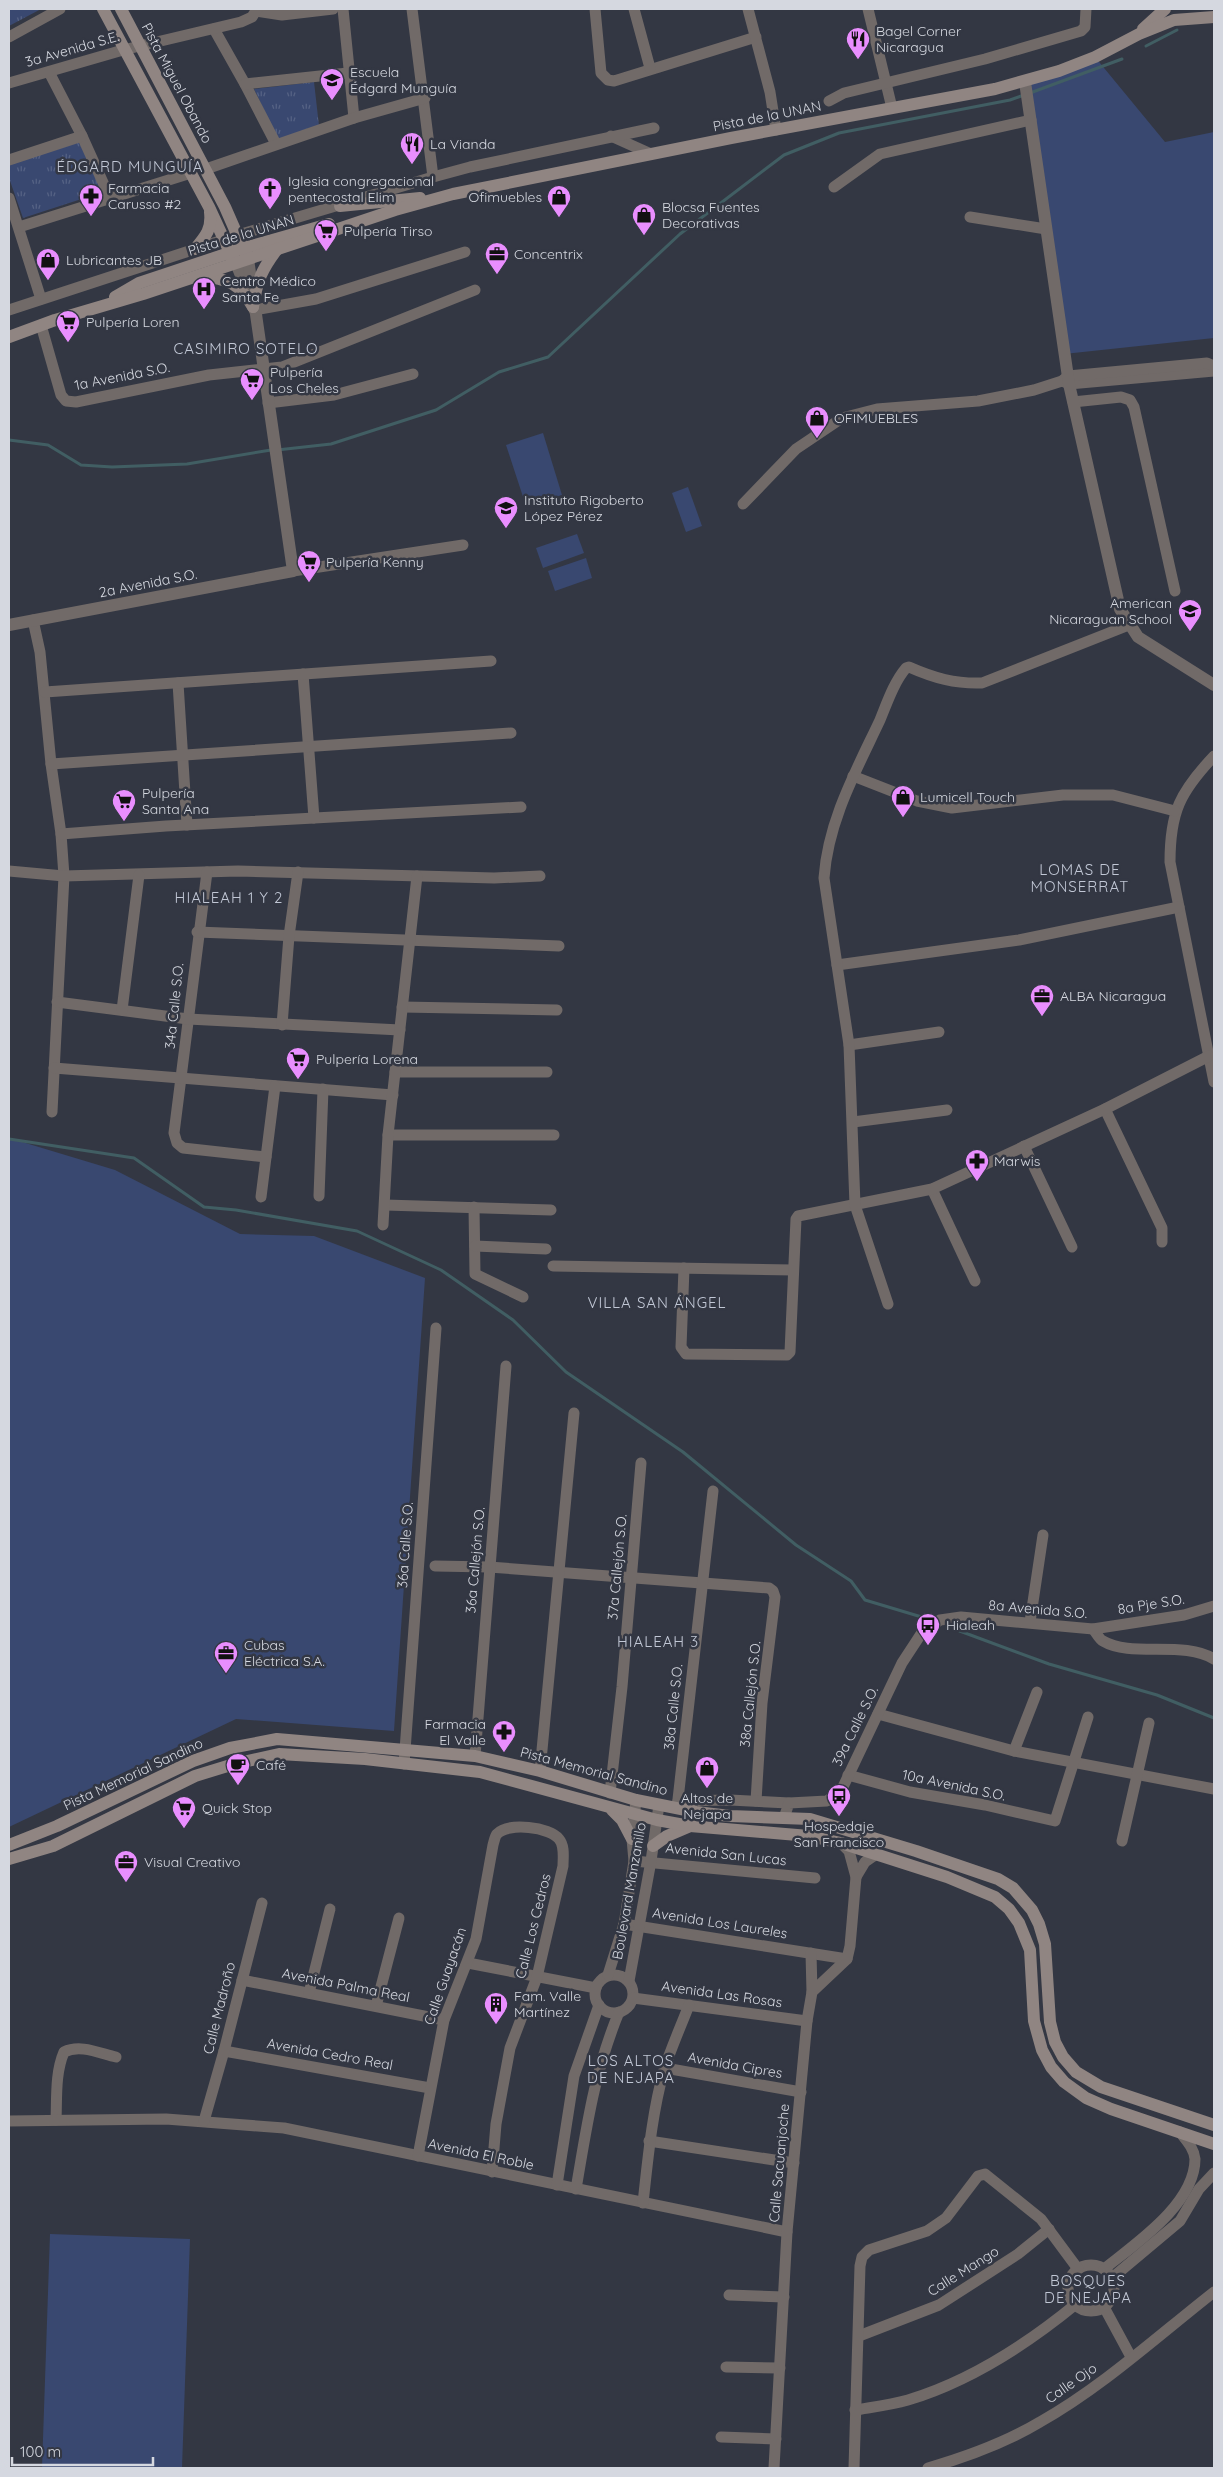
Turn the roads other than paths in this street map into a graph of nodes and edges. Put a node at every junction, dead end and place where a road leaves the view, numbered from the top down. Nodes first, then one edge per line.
1 (60, 9) edge
2 (103, 9) edge
3 (121, 9) edge
4 (333, 9) edge
5 (343, 9) edge
6 (412, 9) edge
7 (595, 9) edge
8 (634, 9) edge
9 (748, 9) edge
10 (868, 9) edge
11 (1086, 9) edge
12 (1165, 9) edge
13 (256, 10) edge
14 (1214, 17) edge
15 (214, 29) junction
16 (1139, 34) junction
17 (9, 37) edge
18 (756, 37) junction
19 (140, 46) junction
20 (123, 50) junction
21 (650, 68) junction
22 (50, 72) junction
23 (348, 73) junction
24 (11, 79) edge
25 (887, 82) junction
26 (246, 84) junction
27 (1027, 94) junction
28 (425, 98) junction
29 (829, 101) dead end
30 (892, 108) junction
31 (354, 118) junction
32 (1031, 120) junction
33 (654, 128) dead end
34 (776, 130) junction
35 (82, 136) junction
36 (611, 136) junction
37 (276, 144) junction
38 (651, 154) junction
39 (9, 160) edge
40 (206, 169) junction
41 (191, 173) junction
42 (433, 177) junction
43 (834, 187) dead end
44 (9, 198) edge
45 (110, 198) junction
46 (440, 198) junction
47 (340, 206) junction
48 (209, 207) junction
49 (395, 210) junction
50 (970, 217) dead end
51 (19, 227) junction
52 (1046, 229) junction
53 (238, 236) junction
54 (225, 240) junction
55 (278, 248) junction
56 (195, 249) junction
57 (465, 252) dead end
58 (239, 256) junction
59 (195, 275) junction
60 (475, 290) dead end
61 (42, 299) junction
62 (101, 305) junction
63 (254, 308) junction
64 (9, 310) edge
65 (41, 325) junction
66 (9, 337) edge
67 (1214, 366) edge
68 (262, 369) junction
69 (1214, 371) edge
70 (413, 374) dead end
71 (1066, 380) junction
72 (1073, 402) junction
73 (268, 403) junction
74 (743, 504) dead end
75 (464, 546) dead end
76 (293, 571) junction
77 (1175, 591) dead end
78 (33, 620) junction
79 (9, 625) edge
80 (1129, 625) junction
81 (491, 661) dead end
82 (304, 674) junction
83 (178, 683) junction
84 (1214, 685) edge
85 (45, 692) junction
86 (511, 733) dead end
87 (309, 747) junction
88 (182, 755) junction
89 (1214, 756) edge
90 (51, 764) junction
91 (853, 776) junction
92 (522, 807) dead end
93 (1175, 811) junction
94 (314, 818) junction
95 (187, 825) junction
96 (62, 834) junction
97 (9, 871) edge
98 (207, 872) junction
99 (298, 872) junction
100 (139, 875) junction
101 (64, 876) junction
102 (417, 876) junction
103 (540, 876) dead end
104 (1179, 907) junction
105 (198, 932) junction
106 (289, 936) junction
107 (410, 942) junction
108 (559, 946) dead end
109 (836, 965) junction
110 (57, 1002) junction
111 (402, 1007) junction
112 (122, 1010) junction
113 (557, 1010) dead end
114 (188, 1020) junction
115 (282, 1025) junction
116 (400, 1030) junction
117 (939, 1032) dead end
118 (1210, 1037) edge
119 (848, 1045) junction
120 (1209, 1056) junction
121 (54, 1068) junction
122 (395, 1072) junction
123 (548, 1072) dead end
124 (181, 1080) junction
125 (1214, 1082) edge
126 (275, 1086) junction
127 (324, 1089) junction
128 (393, 1095) junction
129 (1105, 1108) junction
130 (946, 1110) dead end
131 (52, 1112) dead end
132 (853, 1122) junction
133 (554, 1134) dead end
134 (388, 1135) junction
135 (1024, 1146) junction
136 (266, 1157) junction
137 (932, 1189) junction
138 (319, 1196) dead end
139 (261, 1197) dead end
140 (385, 1205) junction
141 (855, 1205) junction
142 (474, 1207) junction
143 (551, 1210) dead end
144 (383, 1225) dead end
145 (1162, 1242) dead end
146 (474, 1246) junction
147 (1072, 1247) dead end
148 (546, 1249) dead end
149 (553, 1266) dead end
150 (684, 1268) junction
151 (794, 1270) junction
152 (975, 1281) dead end
153 (523, 1297) dead end
154 (888, 1304) dead end
155 (436, 1328) dead end
156 (506, 1366) dead end
157 (574, 1413) dead end
158 (641, 1463) dead end
159 (713, 1491) dead end
160 (1043, 1535) dead end
161 (435, 1566) dead end
162 (489, 1567) junction
163 (558, 1572) junction
164 (632, 1579) junction
165 (702, 1583) junction
166 (1214, 1606) edge
167 (940, 1620) joint
168 (1030, 1622) junction
169 (1093, 1629) junction
170 (1214, 1659) edge
171 (1037, 1692) dead end
172 (878, 1714) junction
173 (1088, 1717) dead end
174 (1149, 1723) dead end
175 (406, 1750) junction
176 (1014, 1751) junction
177 (475, 1756) junction
178 (1072, 1763) junction
179 (404, 1764) junction
180 (540, 1771) junction
181 (1138, 1774) junction
182 (848, 1775) junction
183 (1214, 1789) edge
184 (135, 1790) junction
185 (610, 1793) junction
186 (636, 1800) junction
187 (756, 1801) junction
188 (789, 1803) junction
189 (659, 1805) junction
190 (678, 1805) junction
191 (612, 1810) junction
192 (634, 1815) junction
193 (784, 1818) junction
194 (656, 1820) junction
195 (105, 1821) junction
196 (57, 1826) junction
197 (690, 1826) junction
198 (740, 1830) junction
199 (497, 1834) joint
200 (632, 1839) junction
201 (1122, 1841) dead end
202 (841, 1844) junction
203 (9, 1845) edge
204 (653, 1846) junction
205 (875, 1855) junction
206 (9, 1859) edge
207 (634, 1861) junction
208 (651, 1861) junction
209 (856, 1877) junction
210 (815, 1878) dead end
211 (262, 1903) dead end
212 (330, 1909) dead end
213 (399, 1918) dead end
214 (624, 1924) junction
215 (640, 1925) junction
216 (810, 1953) junction
217 (847, 1959) junction
218 (468, 1963) junction
219 (608, 1975) junction
220 (537, 1977) junction
221 (242, 1980) junction
222 (629, 1981) junction
223 (596, 1988) junction
224 (812, 1992) junction
225 (309, 1993) junction
226 (633, 1998) junction
227 (599, 2005) junction
228 (689, 2005) junction
229 (376, 2006) junction
230 (619, 2012) junction
231 (444, 2020) junction
232 (807, 2021) junction
233 (224, 2051) junction
234 (116, 2057) dead end
235 (665, 2068) junction
236 (430, 2088) junction
237 (801, 2092) junction
238 (56, 2120) junction
239 (9, 2121) edge
240 (204, 2121) junction
241 (1214, 2125) edge
242 (1180, 2132) junction
243 (649, 2141) junction
244 (1214, 2144) edge
245 (418, 2156) junction
246 (794, 2163) junction
247 (492, 2172) junction
248 (1214, 2173) edge
249 (557, 2185) junction
250 (1194, 2187) junction
251 (576, 2189) junction
252 (643, 2203) junction
253 (1048, 2229) junction
254 (787, 2232) junction
255 (1078, 2269) junction
256 (1108, 2274) junction
257 (1214, 2292) edge
258 (729, 2296) dead end
259 (784, 2297) junction
260 (1076, 2304) junction
261 (1104, 2307) junction
262 (859, 2336) junction
263 (1131, 2357) junction
264 (726, 2367) dead end
265 (780, 2368) junction
266 (855, 2410) junction
267 (721, 2438) dead end
268 (776, 2439) junction
269 (774, 2468) edge
270 (854, 2468) edge
271 (928, 2468) edge

1 - 17 street
2 - 20 main road, Pista Miguel Obando
3 - 19 main road, Pista Miguel Obando
4 - 13 street
5 - 23 street
6 - 28 street
7 - 21 street
8 - 21 street
9 - 18 street
10 - 25 street
11 - 25 street
12 - 16 main road, Pista de la UNAN
13 - 15 street, 3a Avenida S.E.
14 - 16 main road, Pista de la UNAN
15 - 19 street, 3a Avenida S.E.
15 - 26 street
16 - 27 main road, Pista de la UNAN
18 - 21 street
18 - 34 street
19 - 20 street, 3a Avenida S.E.
19 - 40 main road, Pista Miguel Obando
20 - 22 street, 3a Avenida S.E.
20 - 41 main road, Pista Miguel Obando
22 - 24 street, 3a Avenida S.E.
22 - 35 street
23 - 26 street
23 - 31 street
25 - 29 street
25 - 30 street
26 - 37 street
27 - 30 main road, Pista de la UNAN
27 - 32 street
28 - 31 street
28 - 42 street
30 - 34 main road, Pista de la UNAN
31 - 37 street
32 - 43 street
32 - 52 street
33 - 36 street
34 - 38 main road, Pista de la UNAN
35 - 39 street
35 - 45 street
36 - 38 street
36 - 42 street
37 - 40 street
38 - 46 main road, Pista de la UNAN
40 - 53 main road, Pista Miguel Obando
41 - 45 street
41 - 48 main road, Pista Miguel Obando
42 - 47 street
44 - 51 street
45 - 51 street
46 - 47 main road
46 - 49 main road, Pista de la UNAN
47 - 53 street
48 - 54 main road, Pista Miguel Obando
48 - 56 main road
49 - 55 main road, Pista de la UNAN
49 - 58 main road, Pista de la UNAN
50 - 52 street
51 - 61 street
52 - 71 street
53 - 54 street
53 - 58 main road, Pista Miguel Obando
54 - 56 street
54 - 58 main road, Pista Miguel Obando
55 - 58 main road, Pista de la UNAN
55 - 63 main road
56 - 61 street
57 - 63 street
58 - 59 main road, Pista de la UNAN
58 - 62 main road, Pista de la UNAN
58 - 63 street, Pista Miguel Obando
59 - 62 main road, Pista de la UNAN
59 - 63 main road
60 - 68 street
61 - 64 street
62 - 65 main road, Pista de la UNAN
63 - 68 street, Pista Miguel Obando
65 - 66 main road, Pista de la UNAN
65 - 68 street, 1a Avenida S.O.
67 - 71 street
68 - 73 street, Pista Miguel Obando
69 - 71 street
70 - 73 street
71 - 72 street
71 - 74 street
72 - 77 street
72 - 80 street
73 - 76 street, Pista Miguel Obando
75 - 76 street
76 - 78 street, 2a Avenida S.O.
78 - 79 street, 2a Avenida S.O.
78 - 85 street
80 - 84 street
80 - 91 street
81 - 82 street
82 - 83 street
82 - 87 street
83 - 85 street
83 - 88 street
85 - 90 street
86 - 87 street
87 - 88 street
87 - 94 street
88 - 90 street
88 - 95 street
89 - 93 street
90 - 96 street
91 - 93 street
91 - 109 street
92 - 94 street
93 - 104 street
94 - 95 street
95 - 96 street
96 - 101 street
97 - 101 street
98 - 99 street
98 - 100 street
98 - 105 street, 34a Calle S.O.
99 - 102 street
99 - 106 street
100 - 101 street
100 - 112 street
101 - 110 street
102 - 103 street
102 - 107 street
104 - 109 street
104 - 118 street
105 - 106 street
105 - 114 street, 34a Calle S.O.
106 - 107 street
106 - 115 street
107 - 108 street
107 - 111 street
109 - 119 street
110 - 112 street
110 - 121 street
111 - 113 street
111 - 116 street
112 - 114 street
114 - 115 street
114 - 124 street, 34a Calle S.O.
115 - 116 street
116 - 122 street
117 - 119 street
118 - 120 street
119 - 132 street
120 - 125 street
120 - 129 street
121 - 124 street
121 - 131 street
122 - 123 street
122 - 128 street
124 - 126 street
124 - 136 street, 34a Calle S.O.
126 - 127 street
126 - 136 street
127 - 128 street
127 - 138 street
128 - 134 street
129 - 135 street
129 - 145 street
130 - 132 street
132 - 141 street
133 - 134 street
134 - 140 street
135 - 137 street
135 - 147 street
136 - 139 street
137 - 141 street
137 - 152 street
140 - 142 street
140 - 144 street
141 - 151 street
141 - 154 street
142 - 143 street
142 - 146 street
146 - 148 street
146 - 153 street
149 - 150 street
150 - 151 street
150 - 151 street
155 - 175 street, 36a Calle S.O.
156 - 162 street, 36a Callejón S.O.
157 - 163 street
158 - 164 street, 37a Callejón S.O.
159 - 165 street, 38a Calle S.O.
160 - 168 street
161 - 162 street
162 - 163 street
162 - 177 street, 36a Callejón S.O.
163 - 164 street
163 - 180 street
164 - 165 street
164 - 185 street, 37a Callejón S.O.
165 - 187 street, 38a Callejón S.O.
165 - 190 street, 38a Calle S.O.
166 - 169 street, 8a Pje S.O.
167 - 168 street, 8a Avenida S.O.
167 - 172 street, 39a Calle S.O.
168 - 169 street, 8a Avenida S.O.
169 - 170 street, 8a Avenida S.O.
171 - 176 street
172 - 176 street
172 - 182 street, 39a Calle S.O.
173 - 178 street
174 - 181 street
175 - 177 main road, Pista Memorial Sandino
175 - 179 street, 36a Calle S.O.
175 - 184 main road, Pista Memorial Sandino
176 - 178 street
177 - 180 main road, Pista Memorial Sandino
178 - 181 street
178 - 182 street, 10a Avenida S.O.
179 - 191 main road, Pista Memorial Sandino
179 - 195 main road, Pista Memorial Sandino
180 - 185 main road, Pista Memorial Sandino
181 - 183 street
181 - 201 street
182 - 188 street, 39a Calle S.O.
184 - 195 main road
184 - 196 main road, Pista Memorial Sandino
185 - 186 main road, Pista Memorial Sandino
186 - 189 main road, Pista Memorial Sandino
186 - 192 street, Boulevard Manzanillo
187 - 188 street, 39a Calle S.O.
187 - 190 street, 39a Calle S.O.
188 - 193 street
189 - 190 main road, Pista Memorial Sandino
189 - 194 street, Boulevard Manzanillo
190 - 193 main road, Pista Memorial Sandino
191 - 192 main road, Pista Memorial Sandino
191 - 200 main road
192 - 194 main road, Pista Memorial Sandino
192 - 200 street, Boulevard Manzanillo
193 - 198 main road
193 - 241 main road, Pista Memorial Sandino
194 - 197 main road, Pista Memorial Sandino
194 - 204 street, Boulevard Manzanillo
195 - 196 main road
195 - 206 main road, Pista Memorial Sandino
196 - 203 main road, Pista Memorial Sandino
197 - 198 main road, Pista Memorial Sandino
197 - 204 main road
198 - 202 main road, Pista Memorial Sandino
199 - 218 street, Calle Guayacán
199 - 220 street, Calle Los Cedros
200 - 207 street, Boulevard Manzanillo
202 - 205 main road, Pista Memorial Sandino
202 - 209 street
204 - 208 street, Boulevard Manzanillo
205 - 209 street
205 - 242 main road, Pista Memorial Sandino
207 - 208 street, Avenida San Lucas
207 - 214 street, Boulevard Manzanillo
208 - 210 street, Avenida San Lucas
208 - 215 street, Boulevard Manzanillo
209 - 217 street
211 - 221 street, Calle Madroño
212 - 225 street
213 - 229 street
214 - 215 street, Avenida Los Laureles
214 - 219 street, Boulevard Manzanillo
215 - 216 street, Avenida Los Laureles
215 - 222 street, Boulevard Manzanillo
216 - 217 street, Avenida Los Laureles
216 - 224 street
217 - 224 street
218 - 220 street
218 - 231 street, Calle Guayacán
219 - 222 street
219 - 223 street
220 - 223 street
220 - 247 street, Calle Los Cedros
221 - 225 street, Avenida Palma Real
221 - 233 street, Calle Madroño
222 - 226 street
223 - 227 street
224 - 232 street, Calle Sacuanjoche
225 - 229 street, Avenida Palma Real
226 - 228 street, Avenida Las Rosas
226 - 230 street
227 - 230 street
227 - 249 street
228 - 232 street, Avenida Las Rosas
228 - 235 street
229 - 231 street, Avenida Palma Real
230 - 251 street
231 - 236 street, Calle Guayacán
232 - 237 street, Calle Sacuanjoche
233 - 236 street, Avenida Cedro Real
233 - 240 street, Calle Madroño
234 - 238 street
235 - 237 street, Avenida Cipres
235 - 243 street
236 - 245 street, Calle Guayacán
237 - 246 street, Calle Sacuanjoche
238 - 239 street, Avenida El Roble
238 - 240 street, Avenida El Roble
240 - 245 street, Avenida El Roble
242 - 244 main road, Pista Memorial Sandino
242 - 250 street
243 - 246 street
243 - 252 street
245 - 247 street, Avenida El Roble
246 - 254 street, Calle Sacuanjoche
247 - 249 street, Avenida El Roble
248 - 250 street
249 - 251 street, Avenida El Roble
250 - 256 street
251 - 252 street, Avenida El Roble
252 - 254 street, Avenida El Roble
253 - 255 street
253 - 262 street, Calle Mango
253 - 262 street
254 - 259 street, Calle Sacuanjoche
255 - 256 street
255 - 260 street
256 - 261 street
257 - 263 street, Calle Ojo
258 - 259 street
259 - 265 street, Calle Sacuanjoche
260 - 261 street
260 - 266 street
261 - 263 street
262 - 266 street
263 - 271 street, Calle Ojo
264 - 265 street
265 - 268 street, Calle Sacuanjoche
266 - 270 street
267 - 268 street
268 - 269 street, Calle Sacuanjoche

